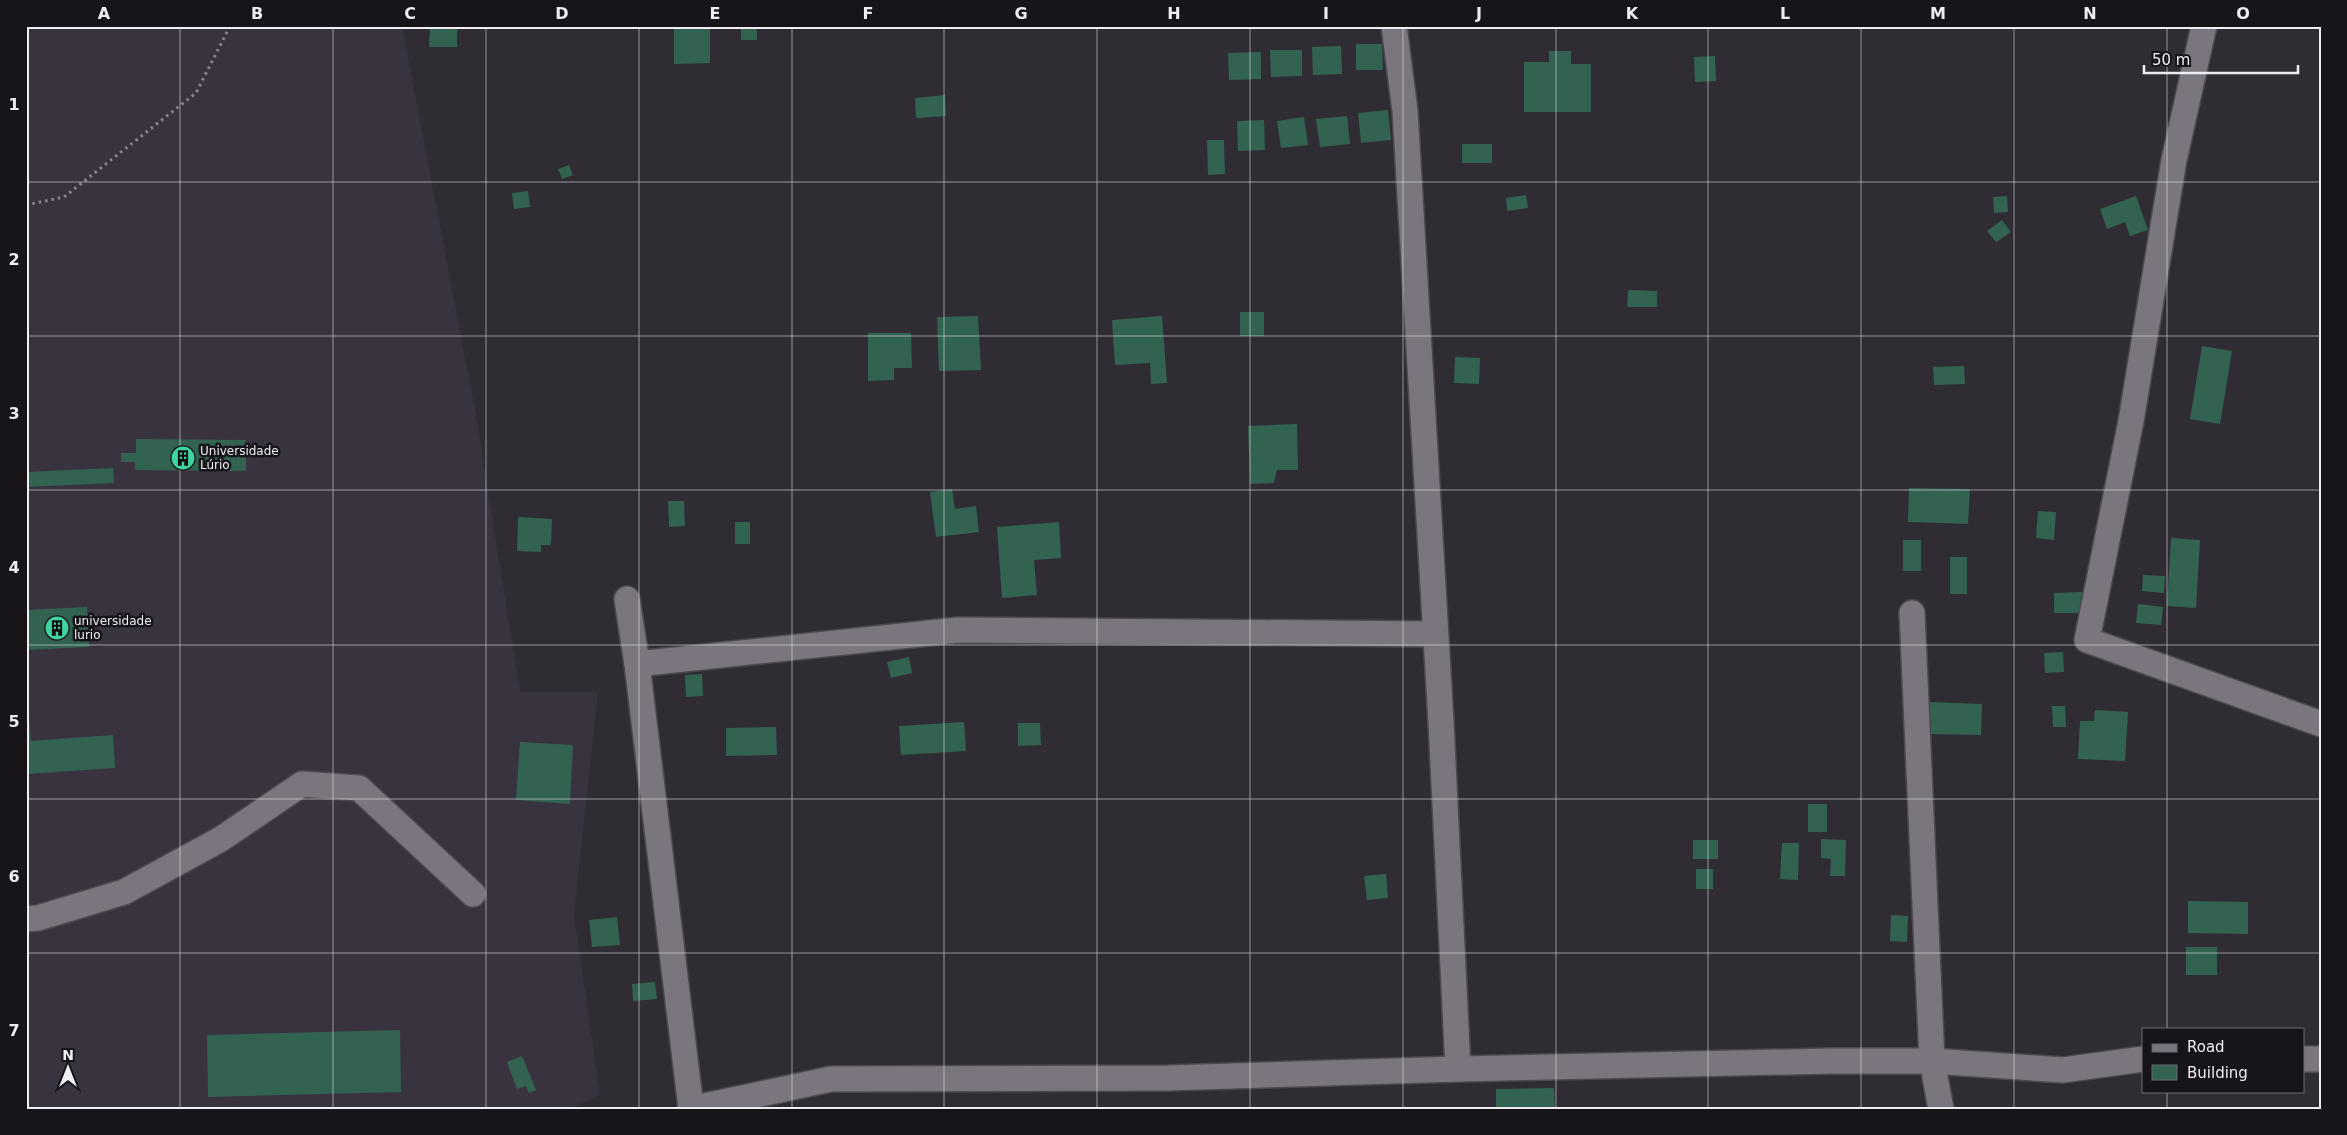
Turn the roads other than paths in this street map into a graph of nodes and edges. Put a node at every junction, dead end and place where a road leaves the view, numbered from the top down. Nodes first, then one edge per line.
1 (1394, 26) edge
2 (2204, 26) edge
3 (627, 599) dead end
4 (1912, 613) dead end
5 (1435, 634) junction
6 (638, 664) junction
7 (2321, 724) edge
8 (473, 894) dead end
9 (26, 919) edge
10 (2142, 1059) edge
11 (2304, 1059) edge
12 (2321, 1059) edge
13 (1932, 1061) junction
14 (1458, 1069) junction
15 (691, 1109) edge
16 (1941, 1109) edge

1 - 5 street
2 - 7 street
3 - 6 street
4 - 13 street
5 - 6 street
5 - 14 street
6 - 15 street
8 - 9 street
10 - 13 street
11 - 12 street
13 - 14 street
13 - 16 street
14 - 15 street

